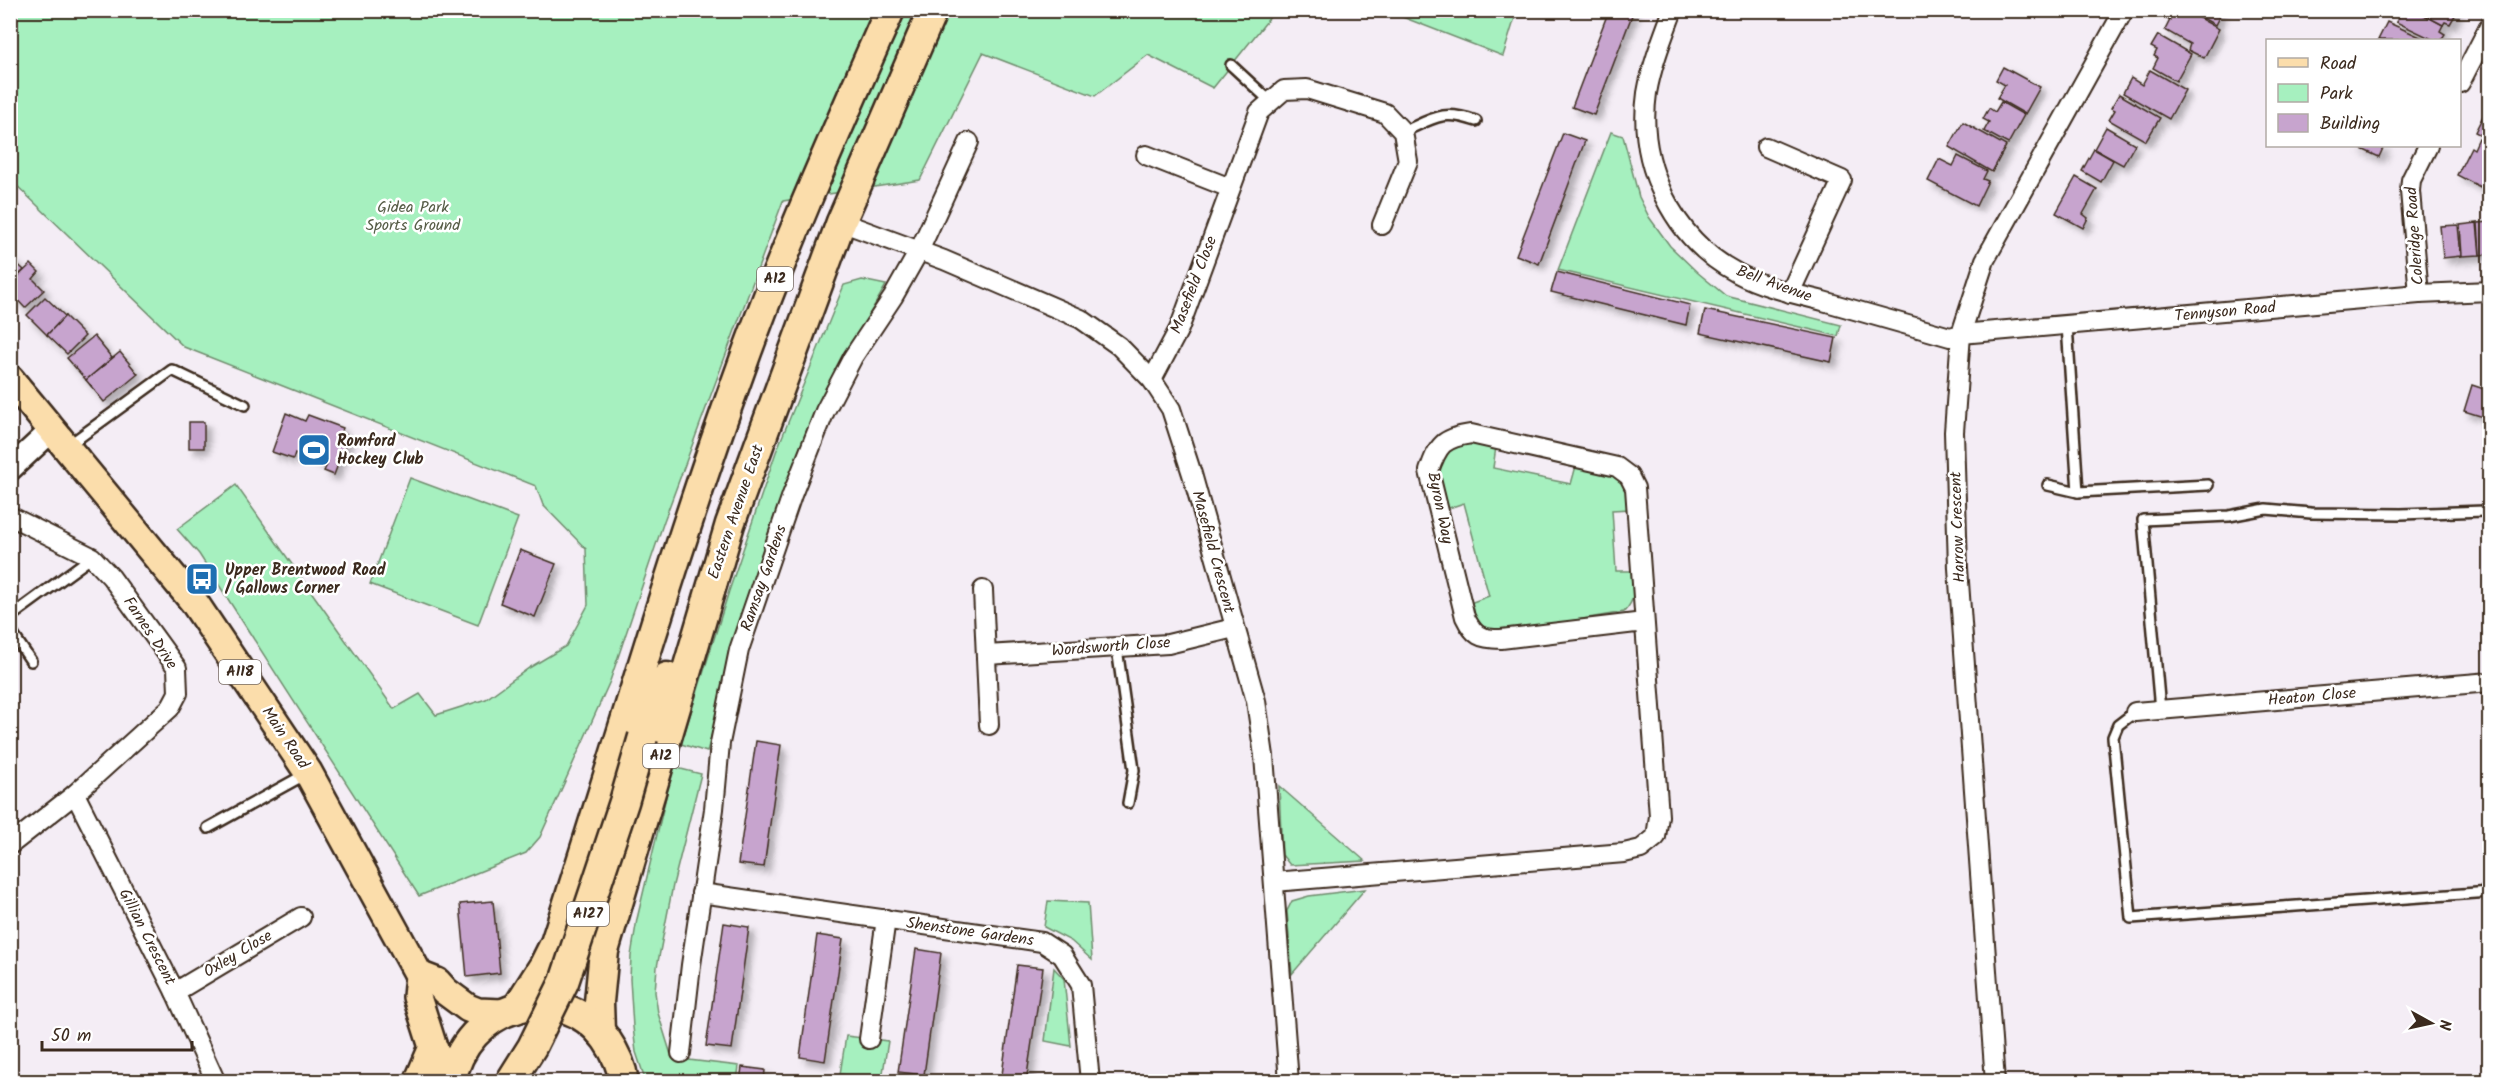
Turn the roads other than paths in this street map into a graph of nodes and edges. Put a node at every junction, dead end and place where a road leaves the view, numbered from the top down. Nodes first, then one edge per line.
1 (891, 10) edge
2 (933, 10) edge
3 (1673, 10) edge
4 (2124, 10) edge
5 (2490, 25) edge
6 (1231, 65) dead end
7 (2461, 82) edge
8 (1270, 101) junction
9 (1476, 121) dead end
10 (1403, 132) junction
11 (969, 142) dead end
12 (1766, 147) dead end
13 (2428, 147) edge
14 (1146, 154) dead end
15 (1230, 188) junction
16 (841, 222) junction
17 (1382, 225) dead end
18 (919, 251) junction
19 (2490, 291) edge
20 (1790, 292) junction
21 (2420, 294) junction
22 (2067, 326) junction
23 (1961, 334) junction
24 (10, 379) edge
25 (1152, 380) junction
26 (245, 405) dead end
27 (60, 438) junction
28 (10, 469) edge
29 (2048, 485) dead end
30 (2208, 485) dead end
31 (2078, 492) junction
32 (2484, 511) dead end
33 (10, 516) edge
34 (730, 524) junction
35 (678, 554) junction
36 (92, 557) junction
37 (983, 590) dead end
38 (10, 617) edge
39 (1644, 622) junction
40 (1234, 628) junction
41 (10, 630) edge
42 (1117, 648) junction
43 (986, 655) junction
44 (31, 661) dead end
45 (2490, 682) edge
46 (2160, 710) junction
47 (2135, 712) joint
48 (989, 725) dead end
49 (643, 737) junction
50 (308, 772) junction
51 (75, 795) junction
52 (1128, 803) dead end
53 (208, 828) dead end
54 (10, 845) edge
55 (1275, 882) junction
56 (2490, 892) edge
57 (701, 893) junction
58 (301, 917) dead end
59 (886, 919) junction
60 (419, 975) junction
61 (175, 992) junction
62 (509, 1011) junction
63 (600, 1032) junction
64 (869, 1039) dead end
65 (433, 1047) junction
66 (681, 1053) dead end
67 (624, 1079) edge
68 (216, 1082) edge
69 (418, 1082) edge
70 (450, 1082) edge
71 (510, 1082) edge
72 (1090, 1082) edge
73 (1289, 1082) edge
74 (1995, 1082) edge

1 - 35 highway, A12
2 - 16 highway, Eastern Avenue East / A12
3 - 20 street, Bell Avenue
4 - 23 street, Harrow Crescent
5 - 7 street
6 - 8 lane
8 - 10 street
8 - 15 street, Masefield Close
9 - 10 lane
10 - 17 street
11 - 18 street, Ramsay Gardens
12 - 20 street
13 - 21 street, Coleridge Road
14 - 15 street
15 - 25 street, Masefield Close
16 - 18 street, Masefield Crescent
16 - 34 highway, Eastern Avenue East / A12
18 - 25 street, Masefield Crescent
18 - 57 street, Ramsay Gardens
19 - 21 street, Tennyson Road
20 - 23 street, Bell Avenue
21 - 22 street, Tennyson Road
22 - 23 street, Tennyson Road
22 - 31 lane
23 - 74 street, Harrow Crescent
24 - 27 main road, Main Road / A118
25 - 40 street, Masefield Crescent
26 - 27 lane
27 - 28 street
27 - 50 main road, Main Road / A118
29 - 31 lane
30 - 31 lane
32 - 46 lane
33 - 36 street, Farnes Drive
34 - 49 highway, A127
34 - 63 highway, Eastern Avenue East / A12
35 - 49 highway, A127
35 - 62 highway, A12
36 - 38 lane
36 - 51 street, Farnes Drive
37 - 43 street
39 - 39 street, Byron Way
39 - 55 street, Byron Way
40 - 42 street, Wordsworth Close
40 - 55 street, Masefield Crescent
41 - 44 lane
42 - 43 street, Wordsworth Close
42 - 52 lane
43 - 48 street
45 - 46 street, Heaton Close
46 - 47 street, Heaton Close
47 - 56 lane
49 - 71 highway, A127, bridge
50 - 53 lane
50 - 60 main road, Main Road / A118
51 - 54 street, Farnes Drive
51 - 61 street, Gillian Crescent
55 - 73 street, Masefield Crescent
57 - 59 street, Shenstone Gardens
57 - 66 street, Ramsay Gardens
58 - 61 street, Oxley Close
59 - 64 street, Shenstone Gardens
59 - 72 street, Shenstone Gardens
60 - 62 main road
60 - 65 main road, Main Road / A118
61 - 68 street, Gillian Crescent
62 - 63 highway
62 - 70 highway
63 - 67 highway
65 - 69 main road
65 - 70 main road, Main Road / A118

